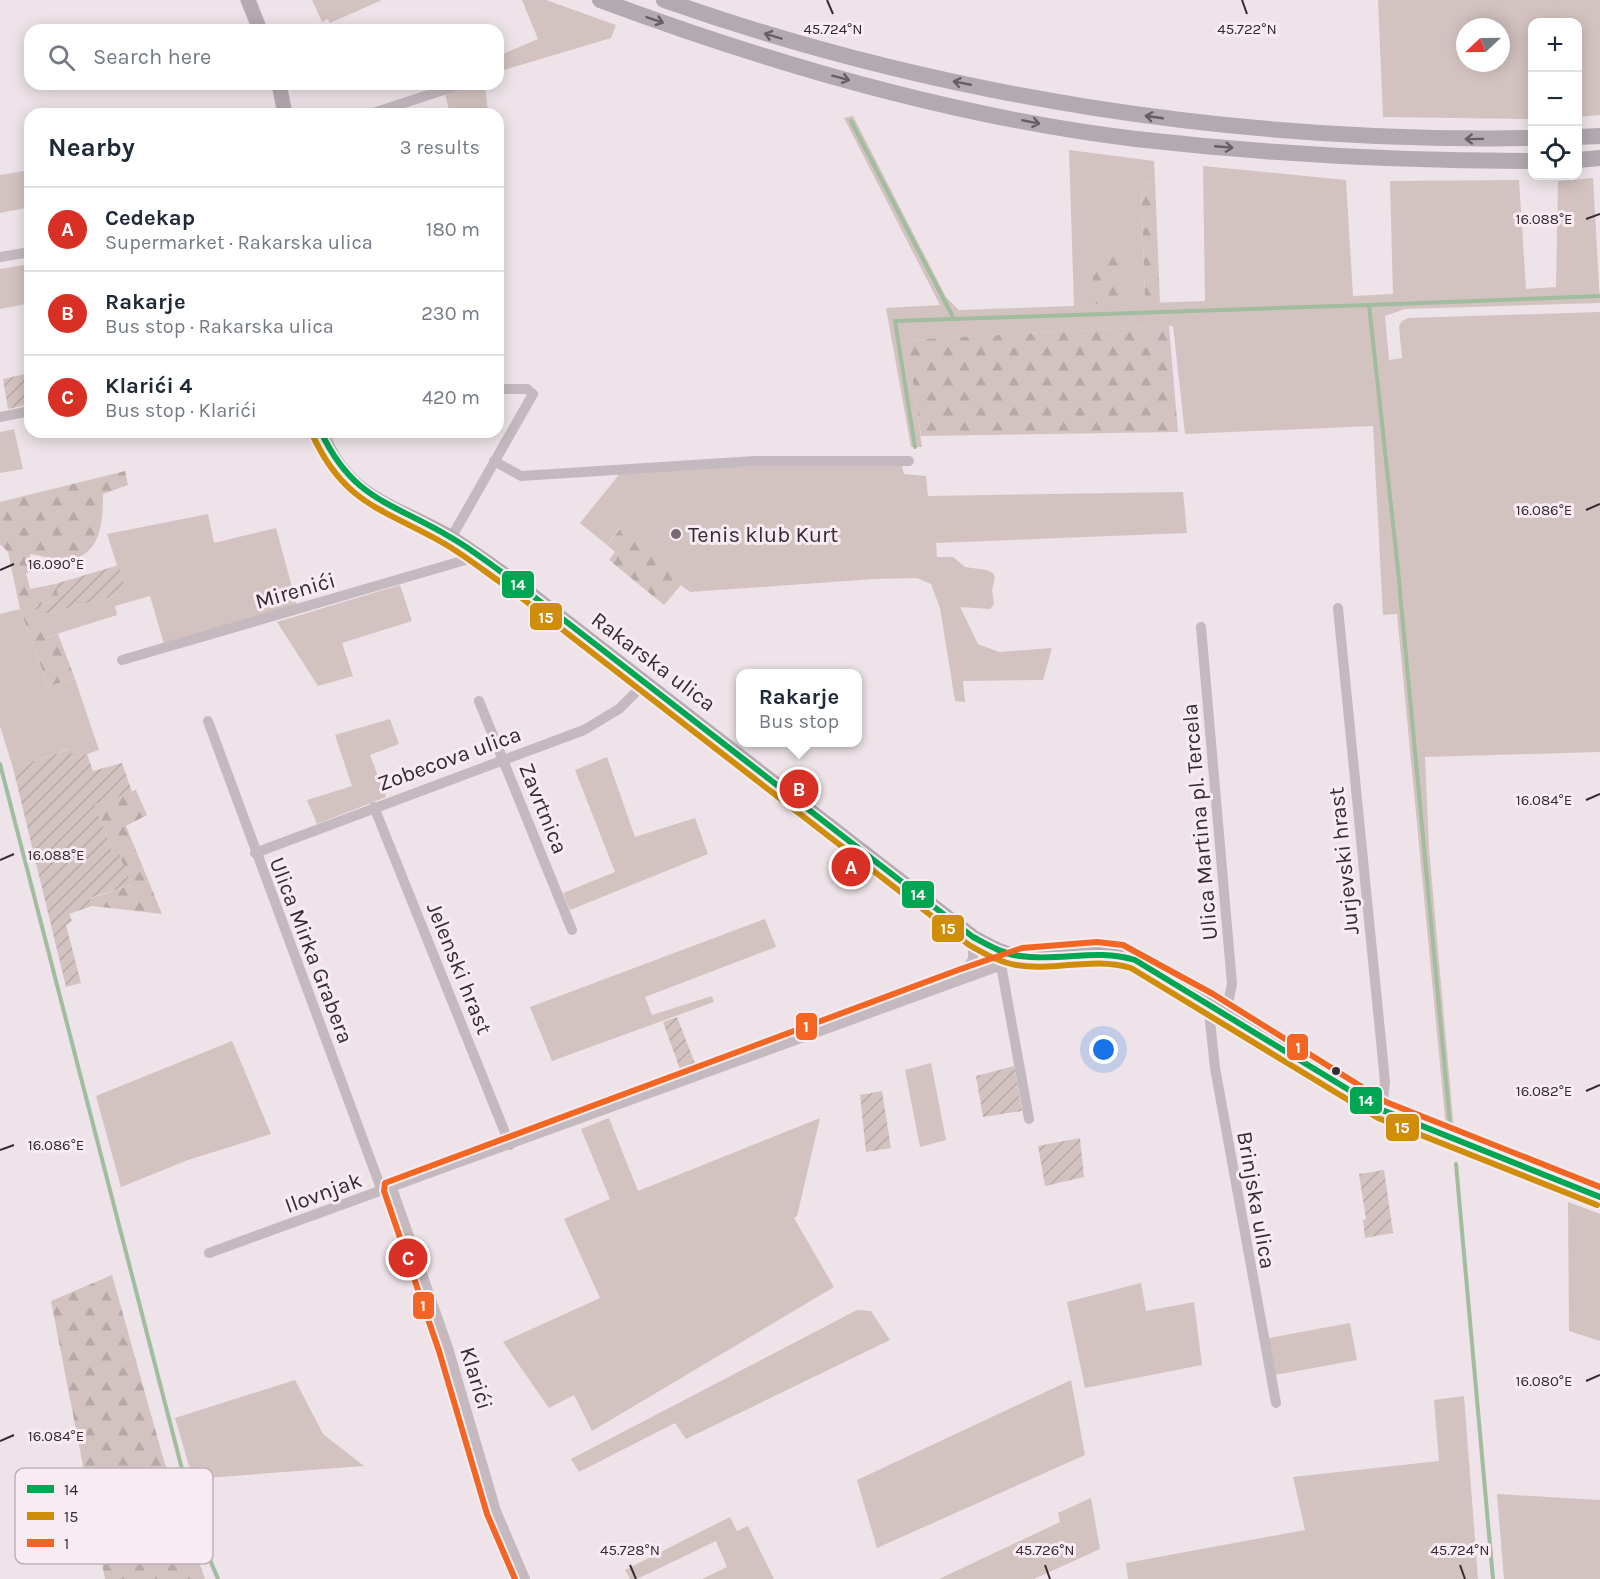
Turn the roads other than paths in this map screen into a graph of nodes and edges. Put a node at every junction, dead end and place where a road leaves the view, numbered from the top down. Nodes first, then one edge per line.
1 (248, 0) edge
2 (600, 0) edge
3 (664, 0) edge
4 (258, 24) edge
5 (280, 90) edge
6 (444, 90) edge
7 (284, 108) edge
8 (388, 108) edge
9 (1600, 136) edge
10 (1582, 137) edge
11 (1528, 138) edge
12 (1600, 158) edge
13 (1582, 160) edge
14 (1528, 161) edge
15 (24, 253) edge
16 (0, 257) edge
17 (504, 389) edge
18 (24, 412) edge
19 (0, 417) edge
20 (324, 438) edge
21 (909, 461) dead end
22 (494, 462) junction
23 (451, 538) junction
24 (479, 556) junction
25 (1338, 608) dead end
26 (1201, 627) dead end
27 (122, 660) dead end
28 (645, 683) junction
29 (478, 701) dead end
30 (208, 721) dead end
31 (503, 759) junction
32 (374, 807) junction
33 (255, 853) junction
34 (572, 930) dead end
35 (973, 937) junction
36 (1024, 957) junction
37 (1001, 965) junction
38 (961, 978) junction
39 (1209, 1002) junction
40 (1222, 1012) junction
41 (1382, 1110) junction
42 (1029, 1119) dead end
43 (510, 1145) junction
44 (387, 1190) junction
45 (1600, 1197) edge
46 (209, 1253) dead end
47 (1276, 1403) dead end
48 (525, 1579) edge

1 - 4 main road
2 -> 14 main road
11 -> 3 main road
5 - 7 main road
6 - 8 street
9 - 10 main road
12 - 13 main road
15 - 16 street
17 - 22 street
18 - 19 street
20 - 23 main road, Rakarska ulica
21 - 22 street
22 - 23 street
23 - 24 main road, Rakarska ulica
24 - 27 street, Mirenići
24 - 28 main road, Rakarska ulica
25 - 41 street, Jurjevski hrast
26 - 40 street, Ulica Martina pl. Tercela
28 - 31 street, Zobecova ulica
28 - 35 main road, Rakarska ulica
29 - 31 street, Zavrtnica
30 - 33 street, Ulica Mirka Grabera
31 - 32 street, Zobecova ulica
31 - 34 street, Zavrtnica
32 - 33 street, Zobecova ulica
32 - 43 street, Jelenski hrast
33 - 44 street, Ulica Mirka Grabera
35 - 36 main road, Rakarska ulica
35 - 38 street
36 - 37 street, Ilovnjak
36 - 39 main road, Rakarska ulica
37 - 38 street, Ilovnjak
37 - 42 street
38 - 43 street, Ilovnjak
39 - 40 main road, Rakarska ulica
39 - 47 street, Brinjska ulica
40 - 41 main road, Rakarska ulica
41 - 45 main road, Rakarska ulica
43 - 44 street, Ilovnjak
44 - 46 street, Ilovnjak
44 - 48 street, Klarići

